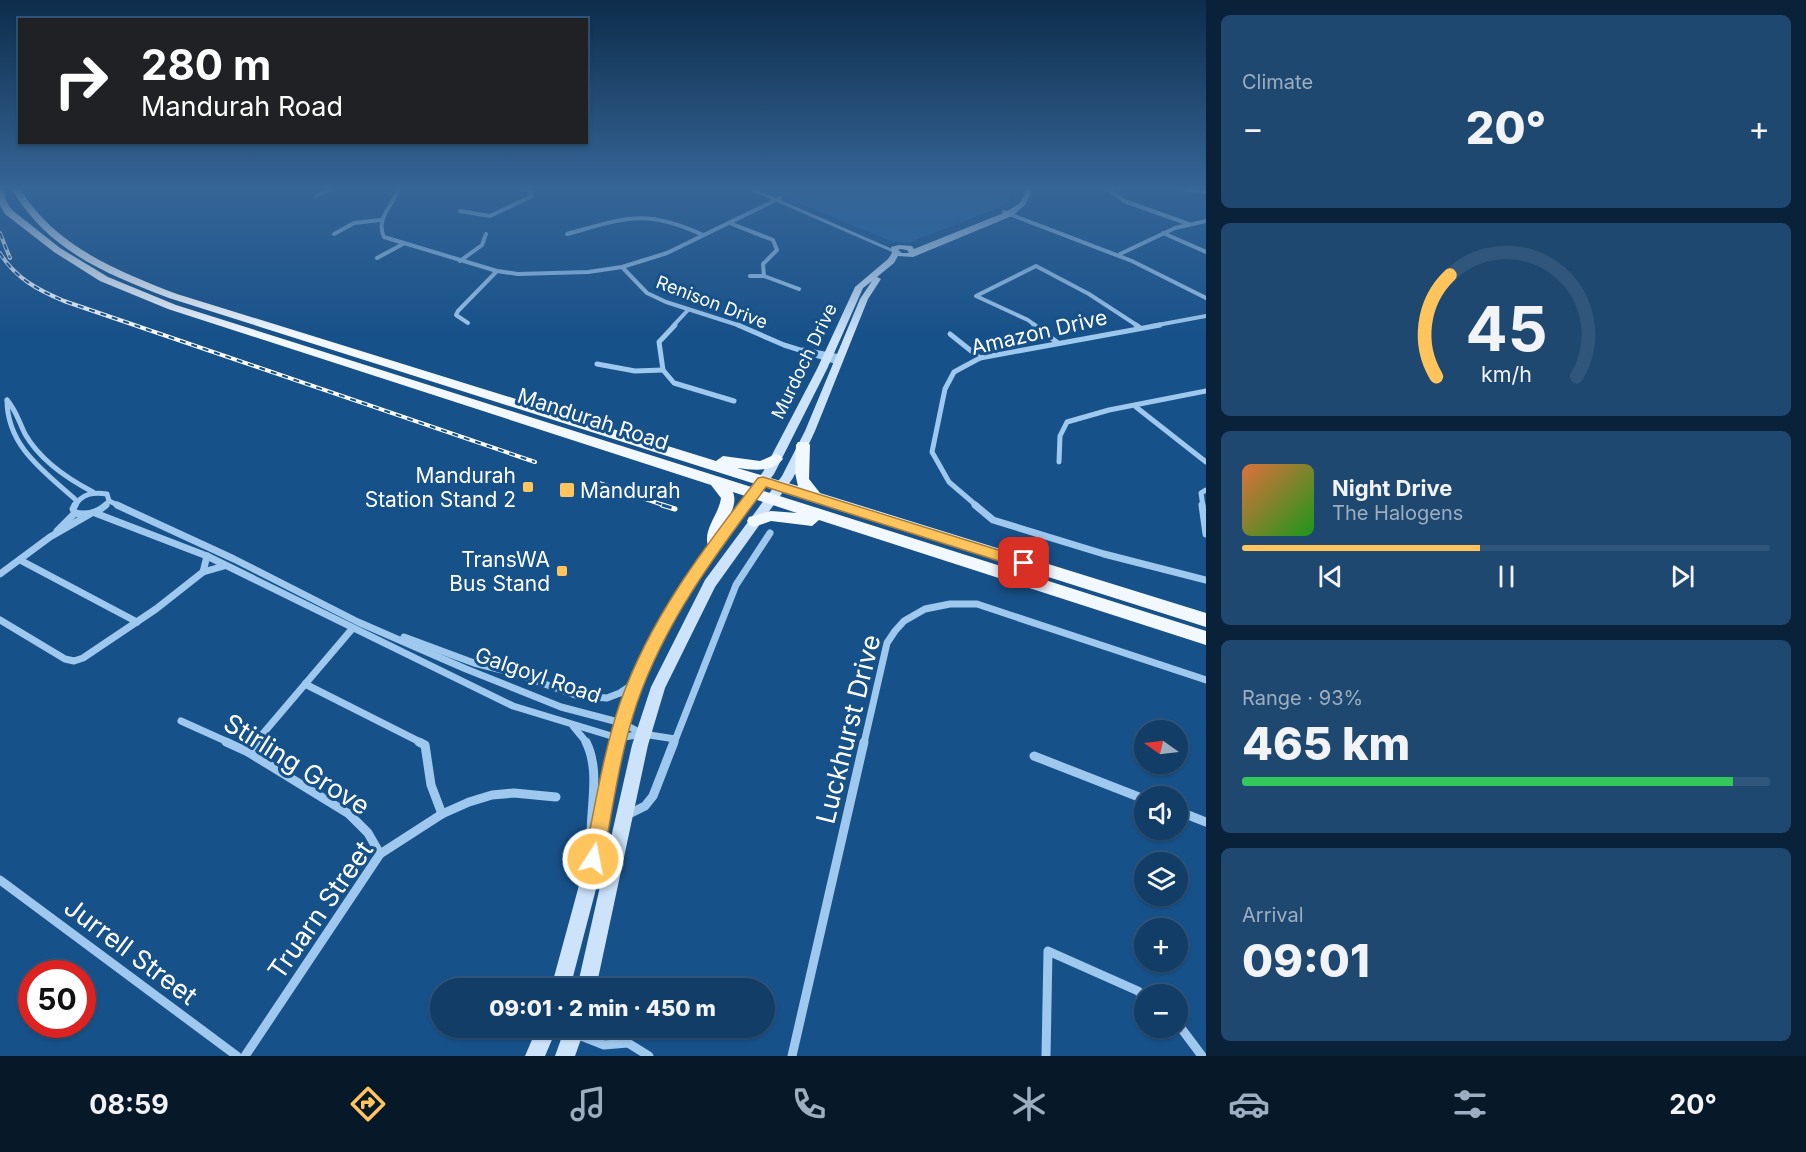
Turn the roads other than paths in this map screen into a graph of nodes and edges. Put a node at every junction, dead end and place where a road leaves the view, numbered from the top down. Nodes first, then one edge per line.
1 (41, 238) edge
2 (61, 238) edge
3 (387, 238) edge
4 (484, 238) edge
5 (698, 238) edge
6 (769, 238) edge
7 (872, 238) edge
8 (938, 238) edge
9 (1077, 238) edge
10 (1152, 238) edge
11 (1175, 238) edge
12 (403, 244) junction
13 (903, 251) junction
14 (1206, 252) edge
15 (1120, 254) junction
16 (377, 258) dead end
17 (460, 261) junction
18 (622, 267) junction
19 (497, 271) junction
20 (750, 276) dead end
21 (764, 276) junction
22 (799, 290) dead end
23 (1206, 298) edge
24 (688, 310) junction
25 (1206, 316) edge
26 (468, 323) dead end
27 (1139, 327) junction
28 (950, 334) dead end
29 (1058, 343) junction
30 (833, 358) junction
31 (980, 358) junction
32 (597, 364) dead end
33 (663, 370) junction
34 (1206, 391) edge
35 (7, 400) junction
36 (734, 401) dead end
37 (0, 403) edge
38 (1136, 407) junction
39 (803, 445) junction
40 (653, 447) junction
41 (45, 459) junction
42 (776, 459) junction
43 (1059, 462) dead end
44 (1206, 462) edge
45 (37, 464) junction
46 (706, 479) junction
47 (763, 482) junction
48 (782, 487) junction
49 (1206, 490) edge
50 (93, 492) junction
51 (754, 494) junction
52 (772, 500) junction
53 (820, 500) junction
54 (77, 501) junction
55 (109, 501) junction
56 (75, 513) junction
57 (93, 514) junction
58 (754, 521) junction
59 (770, 533) dead end
60 (1206, 534) edge
61 (50, 537) junction
62 (908, 543) junction
63 (714, 544) junction
64 (207, 556) junction
65 (20, 560) junction
66 (224, 566) junction
67 (203, 572) junction
68 (0, 574) edge
69 (1206, 580) edge
70 (0, 620) edge
71 (1206, 620) edge
72 (137, 622) junction
73 (352, 629) junction
74 (389, 633) junction
75 (1206, 638) edge
76 (640, 675) junction
77 (1206, 680) edge
78 (305, 684) junction
79 (181, 721) dead end
80 (565, 721) junction
81 (620, 731) junction
82 (644, 734) junction
83 (675, 739) junction
84 (248, 752) junction
85 (1034, 756) dead end
86 (1134, 795) edge
87 (556, 797) dead end
88 (442, 814) junction
89 (1188, 815) edge
90 (1206, 822) edge
91 (622, 827) junction
92 (380, 854) junction
93 (593, 859) junction
94 (0, 879) edge
95 (564, 978) edge
96 (588, 978) edge
97 (1134, 990) edge
98 (1188, 1037) edge
99 (543, 1038) edge
100 (568, 1038) edge
101 (588, 1038) edge
102 (624, 1038) edge
103 (628, 1043) junction
104 (237, 1056) edge
105 (245, 1056) edge
106 (535, 1056) edge
107 (565, 1056) edge
108 (649, 1056) edge
109 (792, 1056) edge
110 (1046, 1056) edge
111 (1202, 1056) edge

1 - 46 highway, Mandurah Road
2 - 40 highway, Mandurah Road
3 - 12 street
4 - 17 street
5 - 18 street
6 - 21 street
7 - 13 street
8 - 13 main road, Murdoch Drive
9 - 15 street
10 - 15 street
11 - 14 street
12 - 16 street
12 - 17 street
13 - 30 main road, Murdoch Drive
15 - 23 street
17 - 19 street
18 - 19 street
18 - 24 street, Renison Drive
19 - 26 street
20 - 21 street
21 - 22 street
24 - 30 street, Renison Drive
24 - 33 street
25 - 27 street, Amazon Drive
27 - 29 street, Amazon Drive
27 - 29 street
28 - 31 street
29 - 31 street, Amazon Drive
30 - 39 main road, Murdoch Drive
30 - 42 main road, Murdoch Drive
31 - 69 street, Amazon Drive
32 - 33 street
33 - 36 street
34 - 38 street
35 - 37 street
35 - 41 street
35 - 45 street
38 - 43 street
38 - 44 street
39 - 48 main road, Murdoch Drive
39 - 53 highway
40 - 42 highway
40 - 47 highway, Mandurah Road
41 - 45 street
41 - 50 street
42 - 47 main road, Murdoch Drive
45 - 54 street
46 - 51 highway, Mandurah Road
46 - 63 highway
47 - 48 highway, Mandurah Road
47 - 51 main road, Murdoch Drive
48 - 52 main road, Murdoch Drive
48 - 53 highway, Mandurah Road
49 - 60 street
50 - 54 street
50 - 55 street, Galgoyl Road
51 - 52 highway, Mandurah Road
51 - 63 main road, Murdoch Drive
52 - 58 main road, Murdoch Drive
52 - 62 highway, Mandurah Road
53 - 71 highway, Mandurah Road
54 - 56 street
55 - 57 street
55 - 74 street, Galgoyl Road
56 - 57 street, Galgoyl Road
56 - 61 street
57 - 61 street
57 - 64 street, Galgoyl Road
58 - 62 highway
58 - 82 main road, Murdoch Drive
59 - 83 street
61 - 65 street
62 - 75 highway, Mandurah Road
63 - 76 main road, Murdoch Drive
64 - 66 street, Galgoyl Road
64 - 67 street
65 - 68 street
65 - 72 street
66 - 67 street
66 - 73 street, Galgoyl Road
67 - 72 street
70 - 72 street
73 - 78 street
73 - 80 street, Galgoyl Road
74 - 76 street
74 - 81 street, Galgoyl Road
76 - 81 main road, Murdoch Drive
77 - 109 street, Luckhurst Drive
78 - 84 street
78 - 88 street
79 - 84 street, Stirling Grove
80 - 81 street, Galgoyl Road
80 - 93 street
81 - 82 street, Galgoyl Road
81 - 82 street, Galgoyl Road
81 - 93 main road, Murdoch Drive
82 - 83 street
82 - 91 main road, Murdoch Drive
83 - 91 street
84 - 92 street, Stirling Grove
85 - 86 street
87 - 88 street, Truarn Street
88 - 92 street, Truarn Street
89 - 90 street
91 - 96 main road, Murdoch Drive
92 - 105 street, Truarn Street
93 - 95 main road, Murdoch Drive
94 - 104 street, Jurrell Street
97 - 110 street
98 - 111 street
99 - 106 main road
100 - 107 main road
101 - 103 street
102 - 103 street
103 - 108 street

